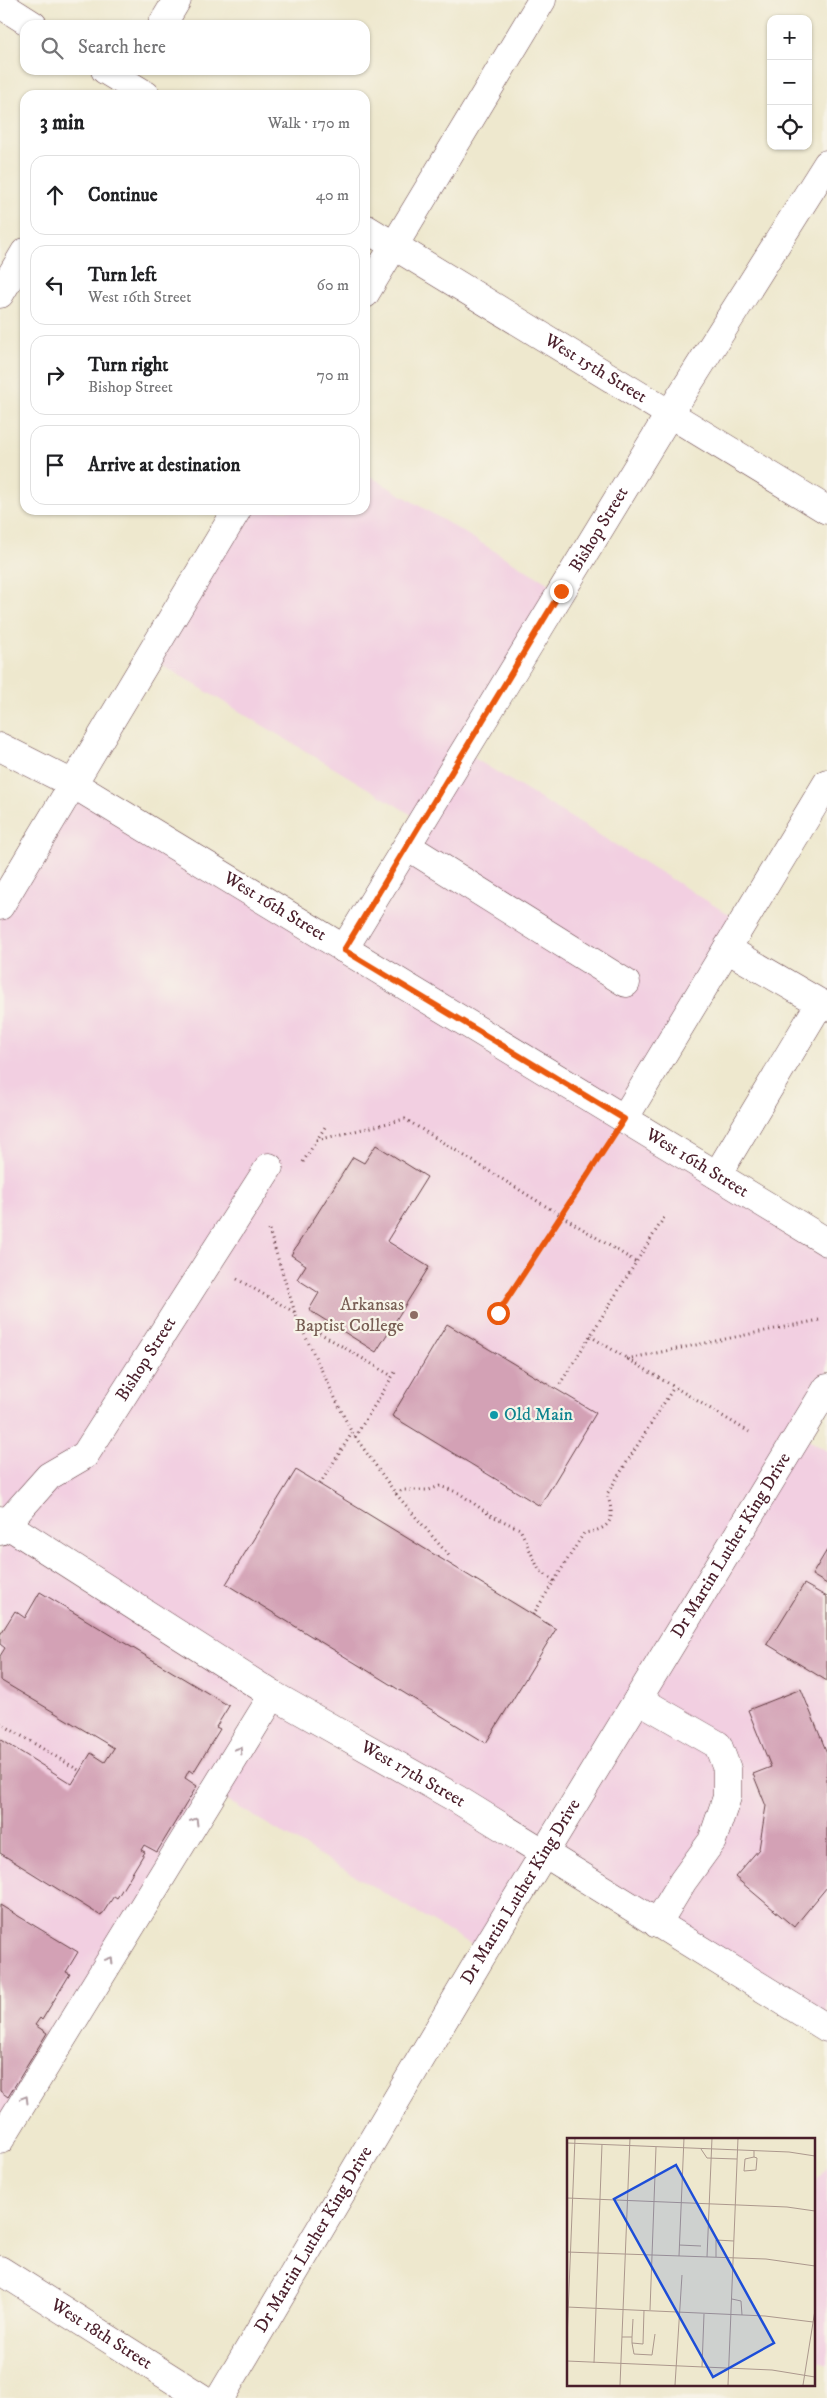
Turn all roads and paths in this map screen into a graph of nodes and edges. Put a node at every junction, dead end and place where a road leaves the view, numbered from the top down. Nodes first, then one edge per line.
1 (177, 0) edge
2 (542, 0) edge
3 (0, 4) edge
4 (25, 20) edge
5 (165, 20) edge
6 (827, 164) edge
7 (370, 231) edge
8 (394, 246) junction
9 (20, 260) edge
10 (370, 286) edge
11 (0, 294) edge
12 (670, 413) junction
13 (827, 510) edge
14 (234, 515) edge
15 (0, 746) edge
16 (827, 783) edge
17 (73, 784) junction
18 (407, 846) junction
19 (0, 906) edge
20 (727, 949) junction
21 (344, 950) junction
22 (626, 983) dead end
23 (823, 1005) edge
24 (624, 1119) junction
25 (317, 1140) dead end
26 (269, 1167) dead end
27 (717, 1175) junction
28 (562, 1216) junction
29 (665, 1216) dead end
30 (266, 1223) dead end
31 (827, 1242) edge
32 (208, 1262) junction
33 (636, 1262) junction
34 (295, 1312) junction
35 (498, 1313) dead end
36 (297, 1319) junction
37 (820, 1320) dead end
38 (590, 1336) junction
39 (627, 1359) junction
40 (397, 1369) dead end
41 (392, 1376) junction
42 (560, 1384) dead end
43 (674, 1387) junction
44 (827, 1388) edge
45 (749, 1432) dead end
46 (354, 1435) junction
47 (320, 1484) dead end
48 (396, 1494) junction
49 (2, 1525) edge
50 (451, 1558) dead end
51 (554, 1581) junction
52 (533, 1615) dead end
53 (273, 1695) junction
54 (638, 1698) junction
55 (0, 1723) edge
56 (80, 1771) dead end
57 (545, 1853) junction
58 (657, 1924) junction
59 (827, 2028) edge
60 (0, 2140) edge
61 (0, 2270) edge
62 (202, 2398) edge
63 (220, 2398) edge

1 - 5 street
2 - 8 street
3 - 4 street
6 - 12 street, Bishop Street
7 - 8 street, West 15th Street
8 - 10 street
8 - 12 street, West 15th Street
9 - 11 street
12 - 13 street, West 15th Street
12 - 18 street, Bishop Street
14 - 17 street
15 - 17 street, West 16th Street
16 - 20 street
17 - 19 street
17 - 21 street, West 16th Street
18 - 21 street, Bishop Street
18 - 22 street
20 - 23 street
20 - 24 street
21 - 24 street, West 16th Street
23 - 27 street
24 - 27 street, West 16th Street
24 - 28 path
25 - 28 path
26 - 32 street, Bishop Street
27 - 31 street, West 16th Street
28 - 33 path
28 - 35 path
29 - 33 path
30 - 34 path
32 - 34 path
32 - 49 street, Bishop Street
33 - 38 path
34 - 36 path
36 - 41 path
36 - 46 path
37 - 39 path
38 - 39 path
38 - 42 path
39 - 43 path
40 - 41 path
41 - 46 path
43 - 45 path
43 - 51 path
44 - 54 street, Dr Martin Luther King Drive
46 - 47 path
46 - 48 path
48 - 50 path
48 - 51 path
49 - 53 street, West 17th Street
51 - 52 path
53 - 57 street, West 17th Street
60 -> 53 street
54 - 57 street, Dr Martin Luther King Drive
54 - 58 street
55 - 56 path
57 - 58 street, West 17th Street
57 - 63 street, Dr Martin Luther King Drive
58 - 59 street, West 17th Street
61 - 62 street, West 18th Street

